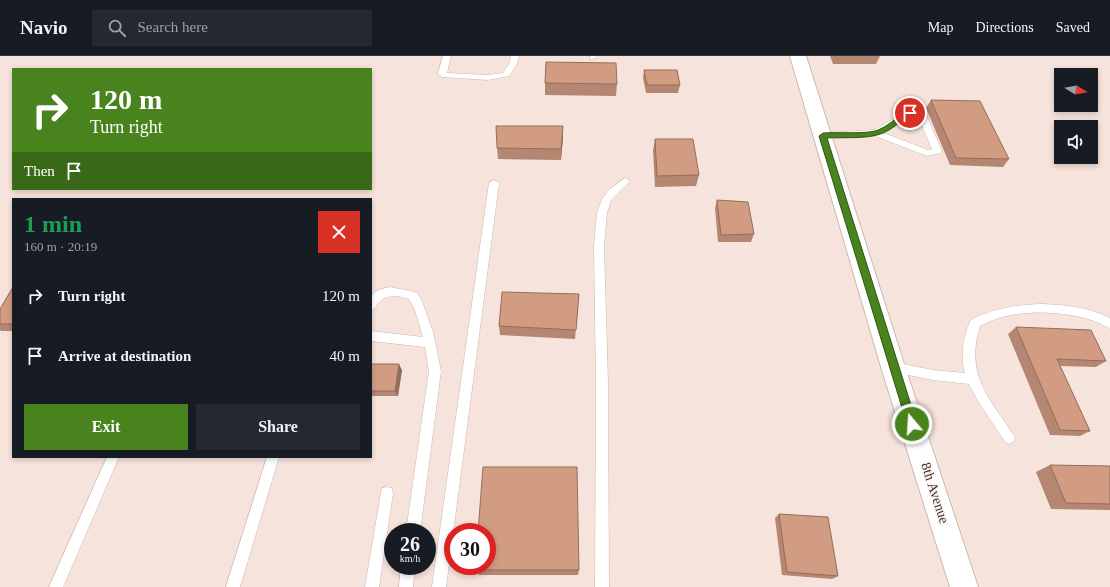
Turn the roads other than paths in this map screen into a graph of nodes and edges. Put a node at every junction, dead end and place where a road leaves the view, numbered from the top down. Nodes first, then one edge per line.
1 (447, 56) edge
2 (515, 56) edge
3 (798, 56) edge
4 (876, 133) junction
5 (823, 136) junction
6 (625, 182) dead end
7 (494, 183) dead end
8 (372, 303) edge
9 (1110, 323) edge
10 (372, 336) edge
11 (429, 342) junction
12 (893, 367) junction
13 (972, 380) junction
14 (1008, 438) dead end
15 (113, 458) edge
16 (273, 458) edge
17 (387, 493) dead end
18 (414, 523) edge
19 (407, 575) edge
20 (56, 587) edge
21 (233, 587) edge
22 (372, 587) edge
23 (406, 587) edge
24 (439, 587) edge
25 (602, 587) edge
26 (964, 587) edge

1 - 2 lane
3 - 5 street, 8th Avenue
4 - 4 lane
4 - 5 lane
5 - 12 street, 8th Avenue
6 - 25 lane
7 - 24 lane
8 - 11 lane
9 - 13 lane
10 - 11 lane
11 - 18 lane
12 - 13 lane
12 - 26 street, 8th Avenue
13 - 14 lane
15 - 20 lane
16 - 21 lane
17 - 22 lane
19 - 23 lane

